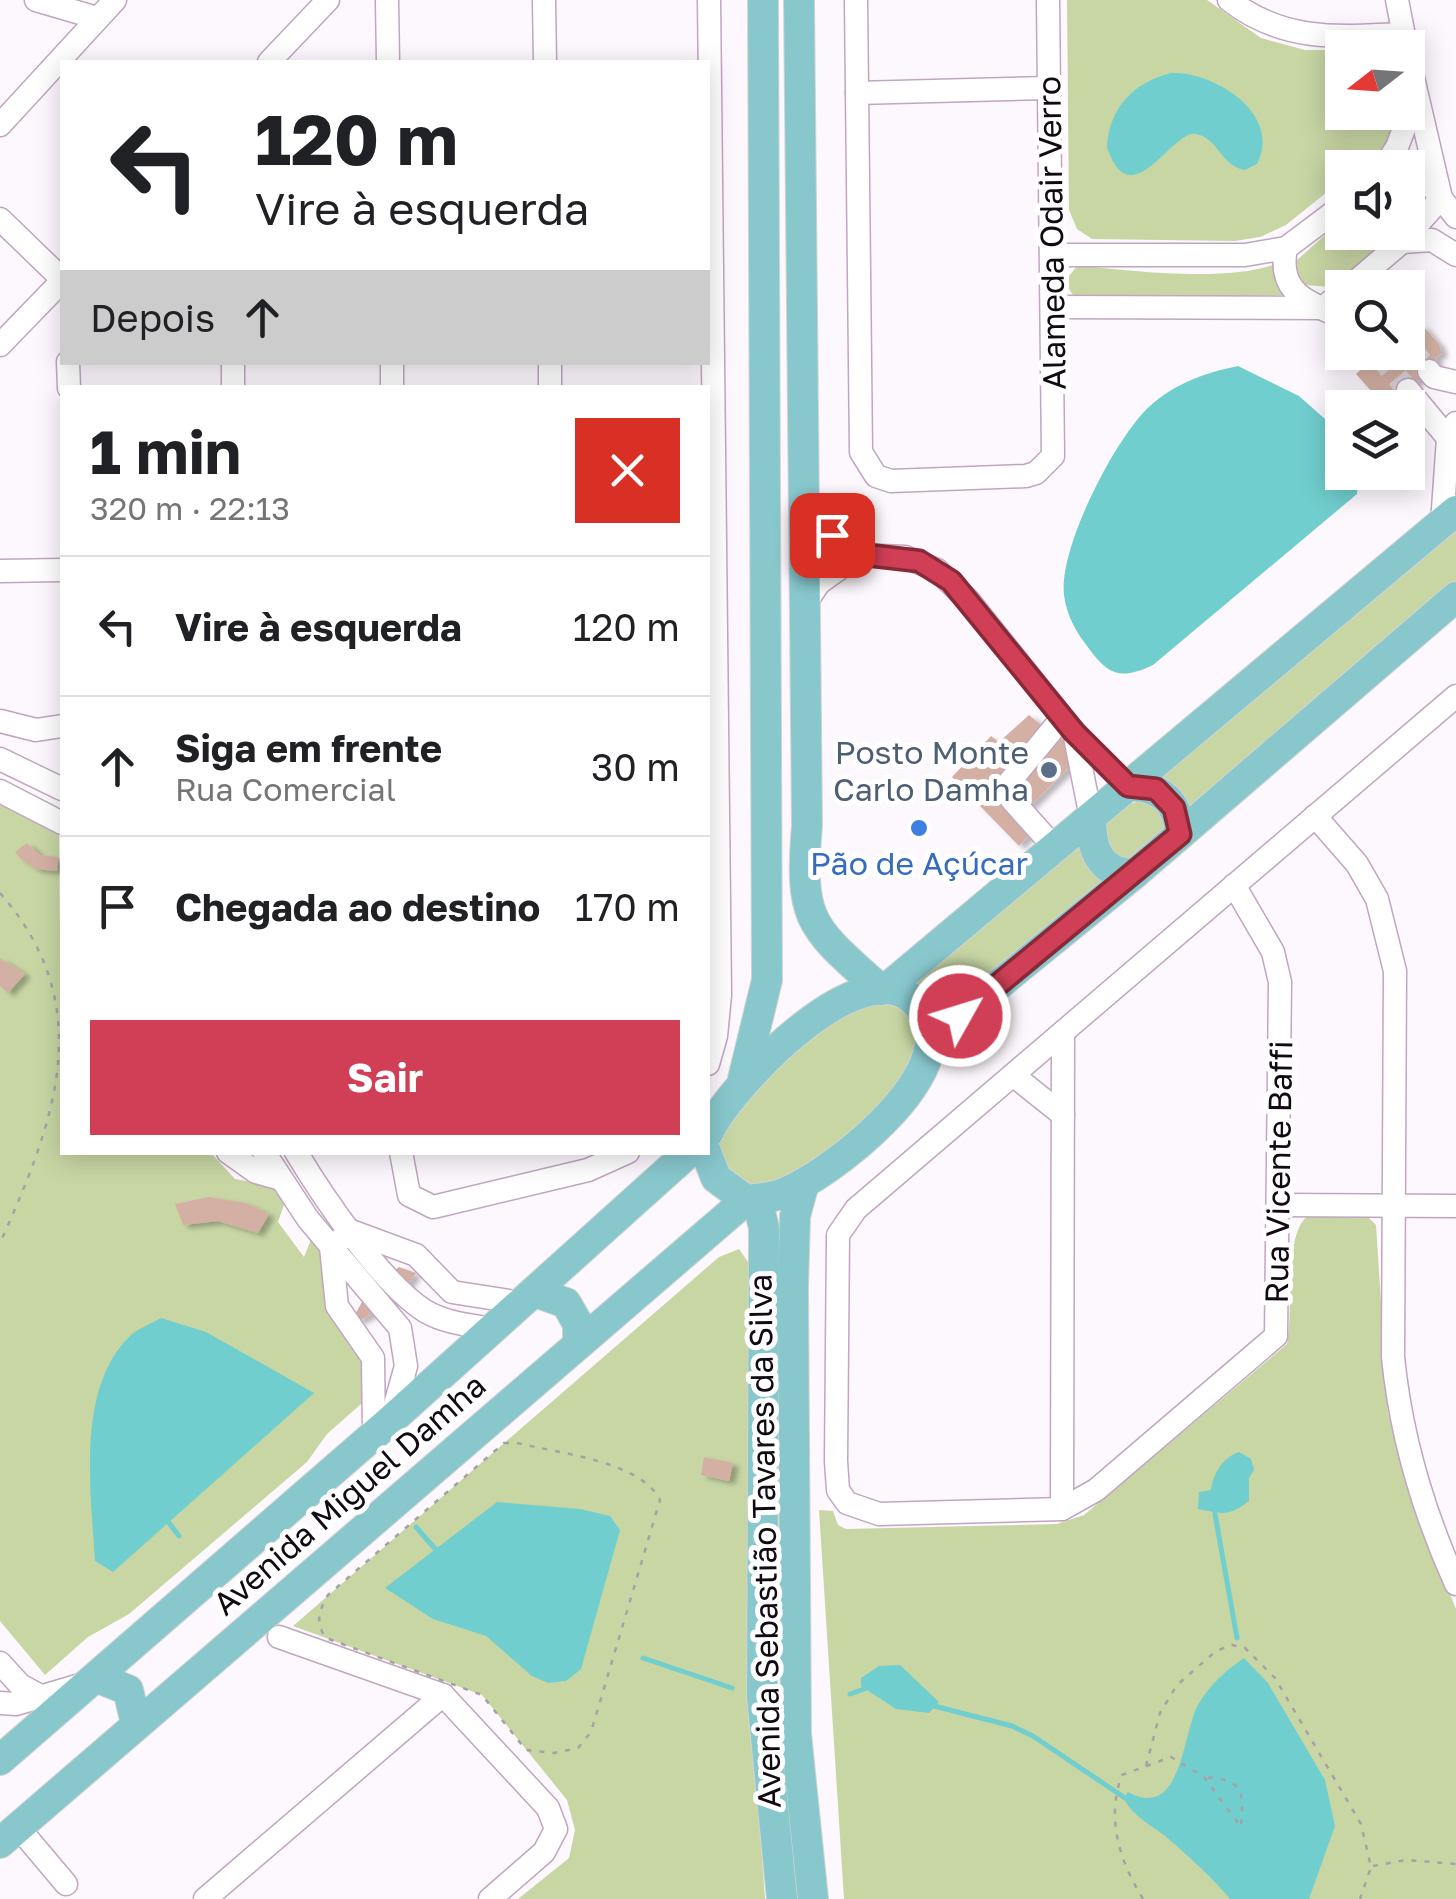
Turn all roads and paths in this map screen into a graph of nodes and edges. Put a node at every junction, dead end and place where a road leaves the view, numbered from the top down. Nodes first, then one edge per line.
1 (36, 0) edge
2 (115, 0) edge
3 (328, 0) edge
4 (387, 0) edge
5 (544, 0) edge
6 (709, 0) edge
7 (762, 0) edge
8 (799, 0) edge
9 (856, 0) edge
10 (1048, 0) edge
11 (1229, 0) edge
12 (1398, 0) edge
13 (98, 18) junction
14 (1403, 30) edge
15 (1325, 37) edge
16 (270, 60) edge
17 (388, 60) edge
18 (545, 60) edge
19 (709, 60) edge
20 (1048, 88) junction
21 (858, 93) junction
22 (0, 125) edge
23 (1424, 130) edge
24 (1425, 178) edge
25 (1441, 198) junction
26 (1425, 216) edge
27 (1456, 217) edge
28 (0, 219) edge
29 (1325, 219) edge
30 (1425, 240) edge
31 (1286, 248) junction
32 (1393, 250) edge
33 (1456, 254) edge
34 (1053, 255) junction
35 (1372, 270) edge
36 (60, 278) edge
37 (60, 282) edge
38 (1054, 307) junction
39 (1325, 310) edge
40 (1325, 313) edge
41 (0, 345) edge
42 (710, 365) edge
43 (1440, 377) edge
44 (1451, 449) edge
45 (803, 505) junction
46 (1449, 517) edge
47 (858, 554) junction
48 (711, 561) edge
49 (60, 570) edge
50 (0, 571) edge
51 (1456, 596) edge
52 (805, 604) junction
53 (1456, 696) edge
54 (0, 721) edge
55 (1068, 725) junction
56 (60, 726) edge
57 (0, 758) edge
58 (1128, 786) junction
59 (60, 788) edge
60 (0, 791) edge
61 (1315, 816) junction
62 (1091, 818) junction
63 (60, 822) edge
64 (1180, 834) junction
65 (1055, 848) junction
66 (1134, 874) junction
67 (1234, 886) junction
68 (0, 893) edge
69 (712, 922) edge
70 (922, 958) junction
71 (857, 968) junction
72 (884, 989) junction
73 (1063, 1032) junction
74 (932, 1039) junction
75 (60, 1051) edge
76 (710, 1056) edge
77 (60, 1061) edge
78 (1013, 1074) junction
79 (743, 1079) junction
80 (1062, 1115) junction
81 (710, 1129) edge
82 (232, 1155) edge
83 (266, 1155) edge
84 (298, 1155) edge
85 (402, 1155) edge
86 (612, 1155) edge
87 (686, 1155) edge
88 (707, 1155) edge
89 (563, 1164) edge
90 (280, 1179) junction
91 (804, 1183) junction
92 (752, 1200) junction
93 (1393, 1204) junction
94 (1280, 1205) junction
95 (1456, 1206) edge
96 (351, 1231) junction
97 (0, 1243) edge
98 (331, 1247) junction
99 (528, 1298) junction
100 (422, 1309) junction
101 (400, 1328) junction
102 (493, 1328) junction
103 (578, 1342) junction
104 (382, 1428) junction
105 (1062, 1509) junction
106 (1456, 1584) edge
107 (279, 1637) dead end
108 (0, 1663) edge
109 (98, 1678) junction
110 (443, 1696) junction
111 (42, 1697) junction
112 (0, 1703) edge
113 (136, 1723) junction
114 (591, 1732) joint
115 (0, 1760) edge
116 (1146, 1766) junction
117 (1203, 1776) junction
118 (9, 1835) edge
119 (806, 1840) junction
120 (774, 1843) junction
121 (1456, 1864) edge
122 (1371, 1867) junction
123 (66, 1884) dead end
124 (204, 1899) edge
125 (490, 1899) edge
126 (782, 1899) edge
127 (812, 1899) edge
128 (1143, 1899) edge
129 (1360, 1899) edge

1 - 13 street
2 - 13 street
3 - 16 street
4 - 17 street
5 - 18 street
6 - 19 street
7 - 79 main road
8 - 45 main road
9 - 21 street
10 - 20 street, Alameda Odair Verro
11 - 15 street
12 - 14 street
13 - 22 street
20 - 21 street
20 - 34 street, Alameda Odair Verro
21 - 38 street, Alameda Odair Verro
23 - 25 street
24 - 25 street
25 - 26 street
25 - 27 street
28 - 36 street
29 - 31 street
30 - 33 street
31 - 34 street
31 - 39 street
32 - 35 street
34 - 38 street, Alameda Odair Verro
37 - 41 street
38 - 40 street
42 - 48 street
43 - 44 street
44 - 46 street
45 - 47 street
45 - 52 main road
46 - 58 main road
47 - 52 street
47 - 55 street
48 - 69 street
49 - 50 street
51 - 64 main road
52 - 71 main road
53 - 61 street
54 - 56 street
55 - 58 street
55 - 62 street
55 - 65 street
57 - 59 street
58 - 62 main road
58 - 64 main road
60 - 63 street
61 - 67 street
61 - 93 street
62 - 65 main road
62 - 66 main road
64 - 66 main road
65 - 70 main road
66 - 74 main road
67 - 73 street
67 - 94 street, Rua Vicente Baffi
68 - 75 path
69 - 76 street
70 - 71 main road
70 - 72 main road
71 - 72 main road
72 - 74 main road
72 - 79 main road
73 - 78 street
73 - 80 street
74 - 91 main road
77 - 97 path
78 - 80 street
78 - 105 street
79 - 81 main road
80 - 105 street
82 - 90 street
83 - 90 street
84 - 96 street
85 - 89 street
86 - 89 street
87 - 99 main road, Avenida Miguel Damha
88 - 92 main road
90 - 98 street
91 - 92 main road
91 - 119 main road, Avenida Sebastião Tavares da Silva
92 - 103 main road, Avenida Miguel Damha
92 - 120 main road, Avenida Sebastião Tavares da Silva
93 - 94 street
93 - 95 street
93 - 106 street
94 - 105 street, Rua Vicente Baffi
96 - 98 street
96 - 99 street
96 - 100 street
98 - 101 street
98 - 104 street
99 - 102 main road, Avenida Miguel Damha
99 - 103 main road
100 - 101 street
100 - 102 street
101 - 104 street
102 - 104 main road, Avenida Miguel Damha
103 - 113 main road, Avenida Miguel Damha
104 - 109 main road, Avenida Miguel Damha
107 - 110 street
108 - 111 street
109 - 111 street
109 - 113 main road
109 - 115 main road, Avenida Miguel Damha
110 - 124 street
110 - 125 street
111 - 112 street
113 - 118 main road, Avenida Miguel Damha
114 - 114 path
116 - 117 path
116 - 122 path
116 - 128 path
117 - 117 path
118 - 123 street
119 - 120 main road
119 - 127 main road, Avenida Sebastião Tavares da Silva
120 - 126 main road, Avenida Sebastião Tavares da Silva
121 - 122 path
122 - 129 path

